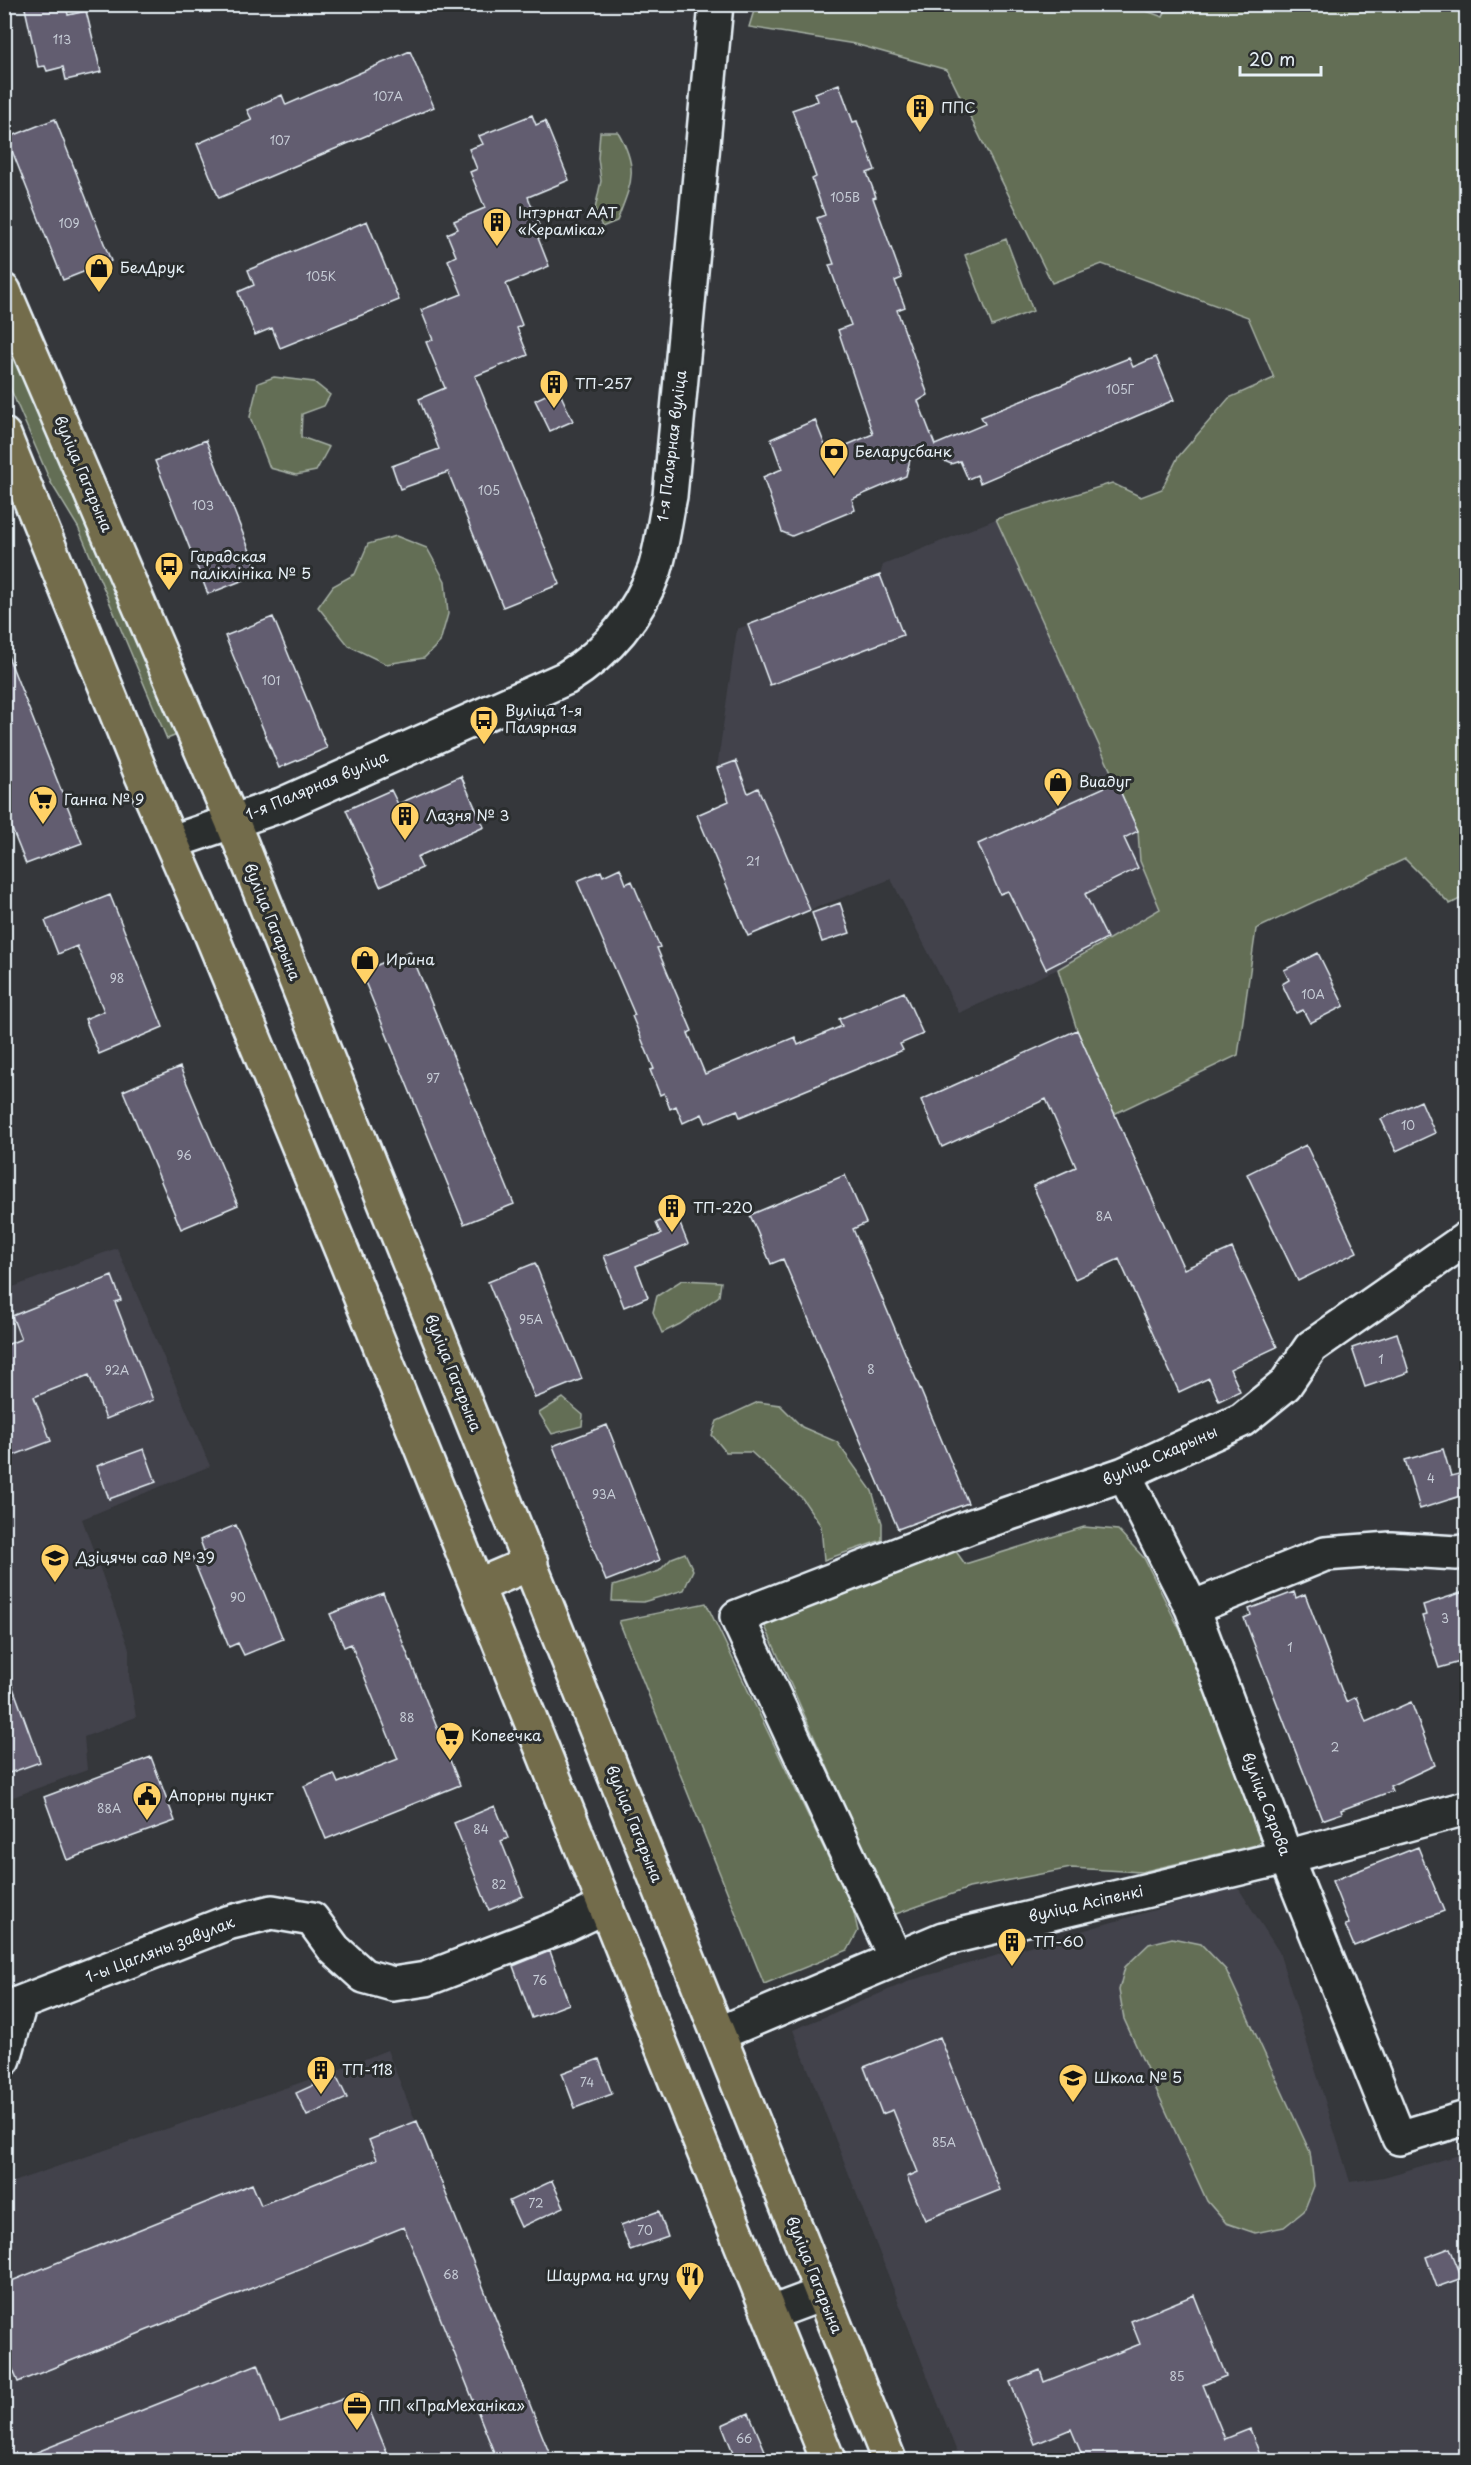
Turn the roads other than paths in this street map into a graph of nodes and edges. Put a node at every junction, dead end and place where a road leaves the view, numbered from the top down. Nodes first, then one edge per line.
1 (716, 4) edge
2 (4, 291) edge
3 (4, 435) edge
4 (232, 821) junction
5 (172, 842) junction
6 (1467, 1239) edge
7 (1124, 1474) junction
8 (1467, 1551) edge
9 (531, 1563) junction
10 (477, 1586) junction
11 (1192, 1608) junction
12 (1467, 1808) edge
13 (1286, 1857) junction
14 (606, 1906) junction
15 (895, 1957) junction
16 (12, 1996) edge
17 (718, 2034) junction
18 (4, 2058) edge
19 (1467, 2118) edge
20 (822, 2294) junction
21 (771, 2313) junction
22 (828, 2460) edge
23 (889, 2460) edge

1 - 4 street, 1-я Палярная вуліца
2 - 4 main road, вуліца Гагарына
3 - 5 main road
4 - 5 street, 1-я Палярная вуліца
4 - 9 main road, вуліца Гагарына
5 - 10 main road
6 - 7 street, вуліца Скарыны
7 - 11 street, вуліца Сярова
7 - 15 street, вуліца Скарыны
8 - 11 street
9 - 10 main road
9 - 17 main road, вуліца Гагарына
10 - 14 main road
11 - 13 street, вуліца Сярова
12 - 13 street, вуліца Асіпенкі
13 - 15 street, вуліца Асіпенкі
13 - 19 street, вуліца Сярова
14 - 16 street, 1-ы Цагляны завулак
14 - 21 main road
15 - 17 street, вуліца Асіпенкі
16 - 18 street, 1-ы Цагляны завулак
17 - 20 main road, вуліца Гагарына
20 - 21 street
20 - 23 main road, вуліца Гагарына
21 - 22 main road

